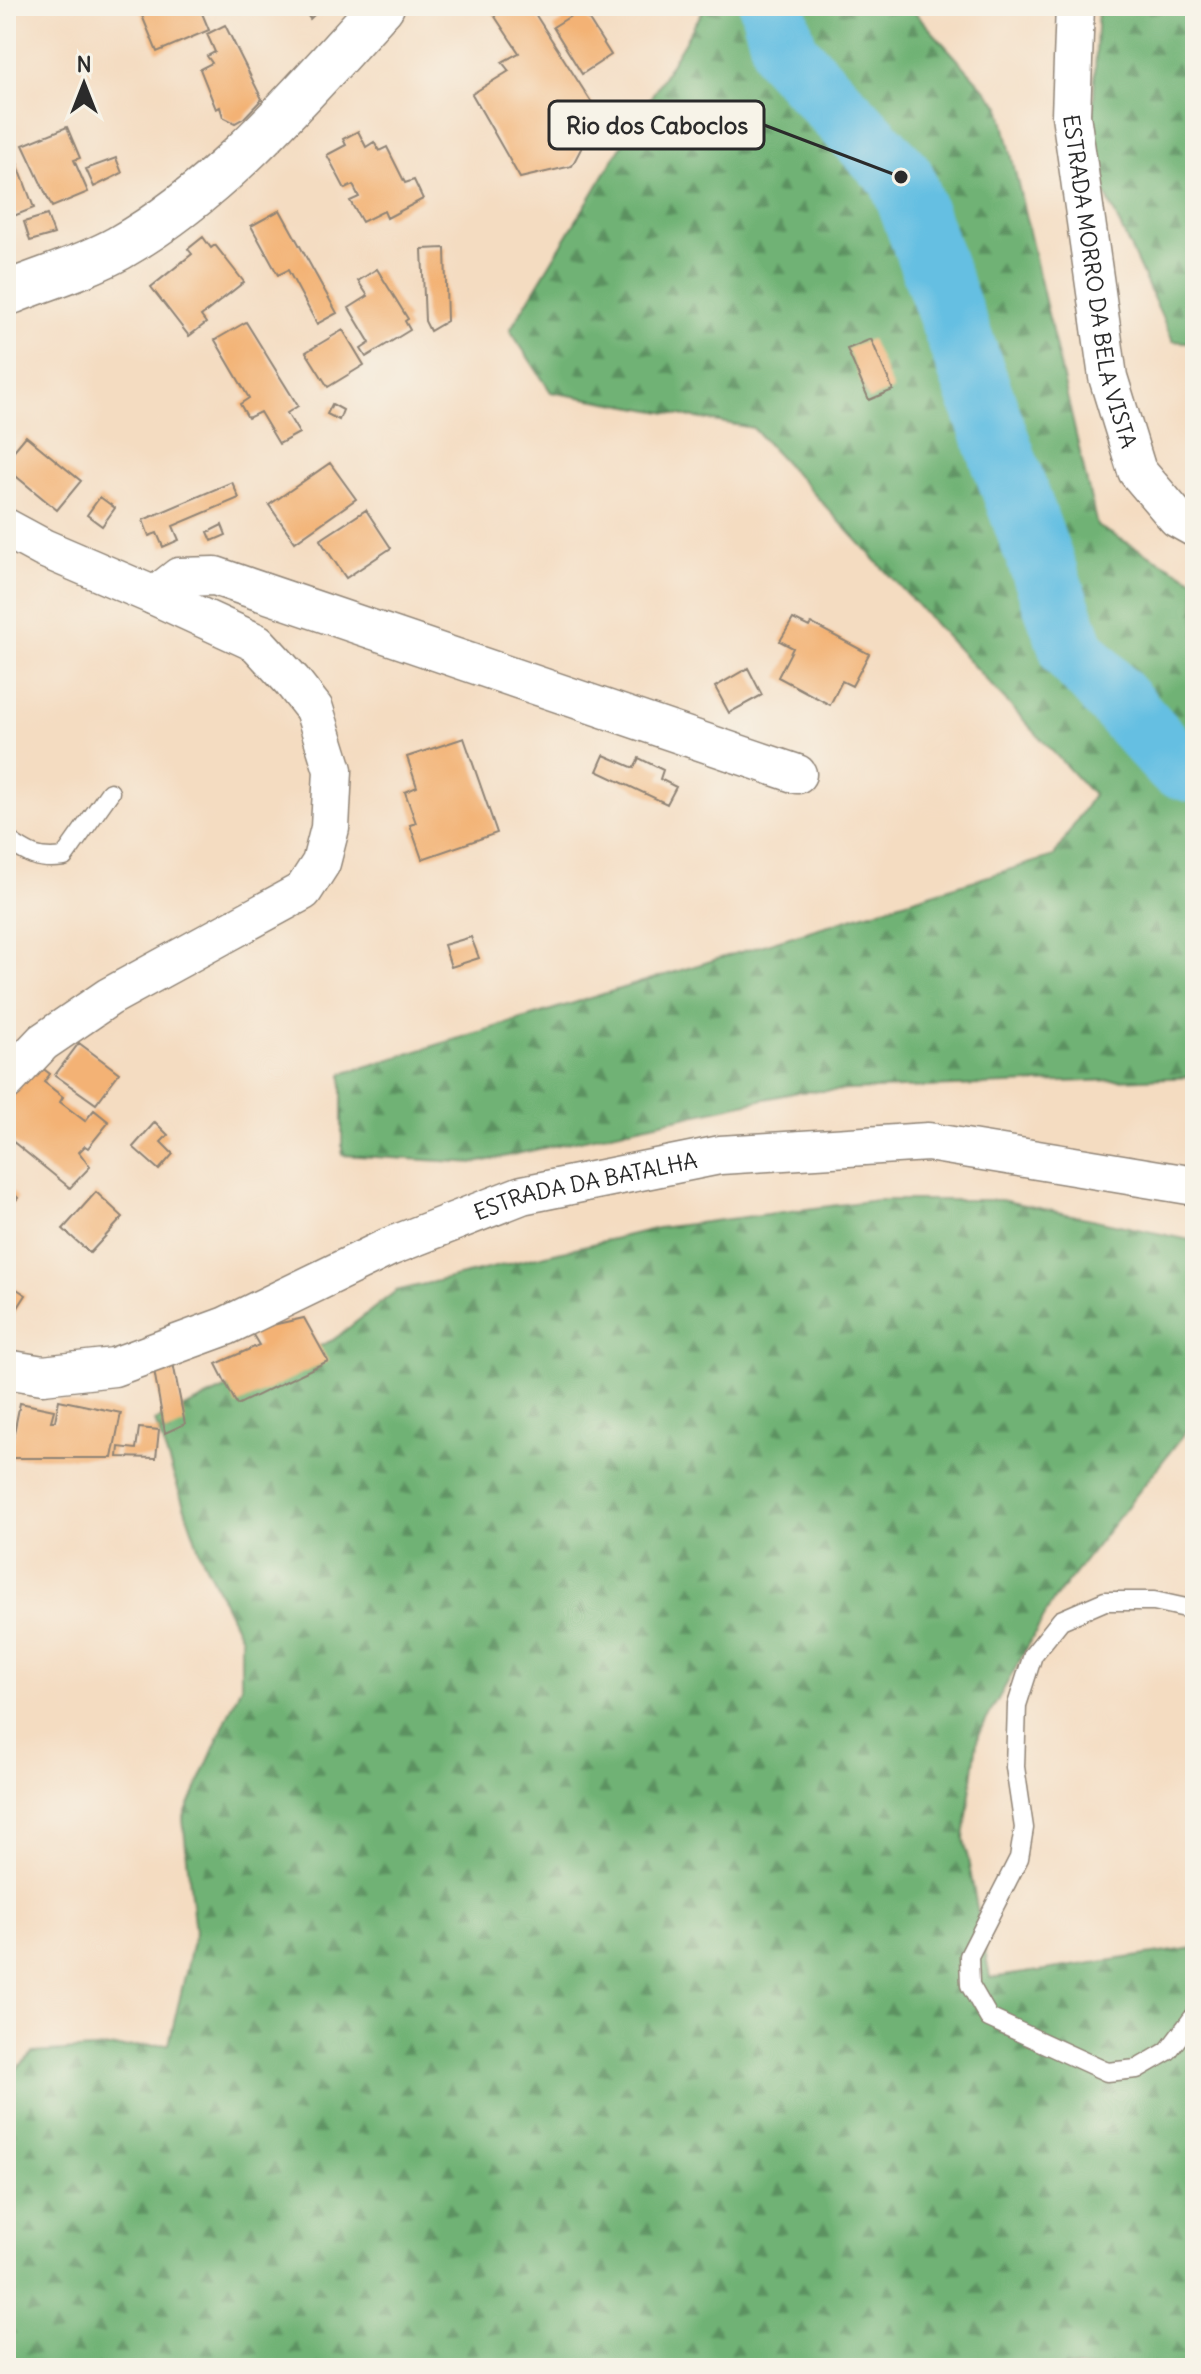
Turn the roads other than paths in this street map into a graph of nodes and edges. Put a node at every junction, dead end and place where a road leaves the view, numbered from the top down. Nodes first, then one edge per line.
1 (382, 6) edge
2 (1075, 6) edge
3 (6, 294) edge
4 (6, 528) edge
5 (1195, 528) edge
6 (155, 596) junction
7 (797, 774) dead end
8 (110, 792) dead end
9 (6, 839) edge
10 (6, 1081) edge
11 (1195, 1186) edge
12 (6, 1369) edge
13 (1195, 1610) edge
14 (1195, 2015) edge

1 - 3 street
2 - 5 street, ESTRADA MORRO DA BELA VISTA
4 - 6 street
6 - 7 street
6 - 10 street
8 - 9 lane
11 - 12 street, ESTRADA DA BATALHA
13 - 14 lane

